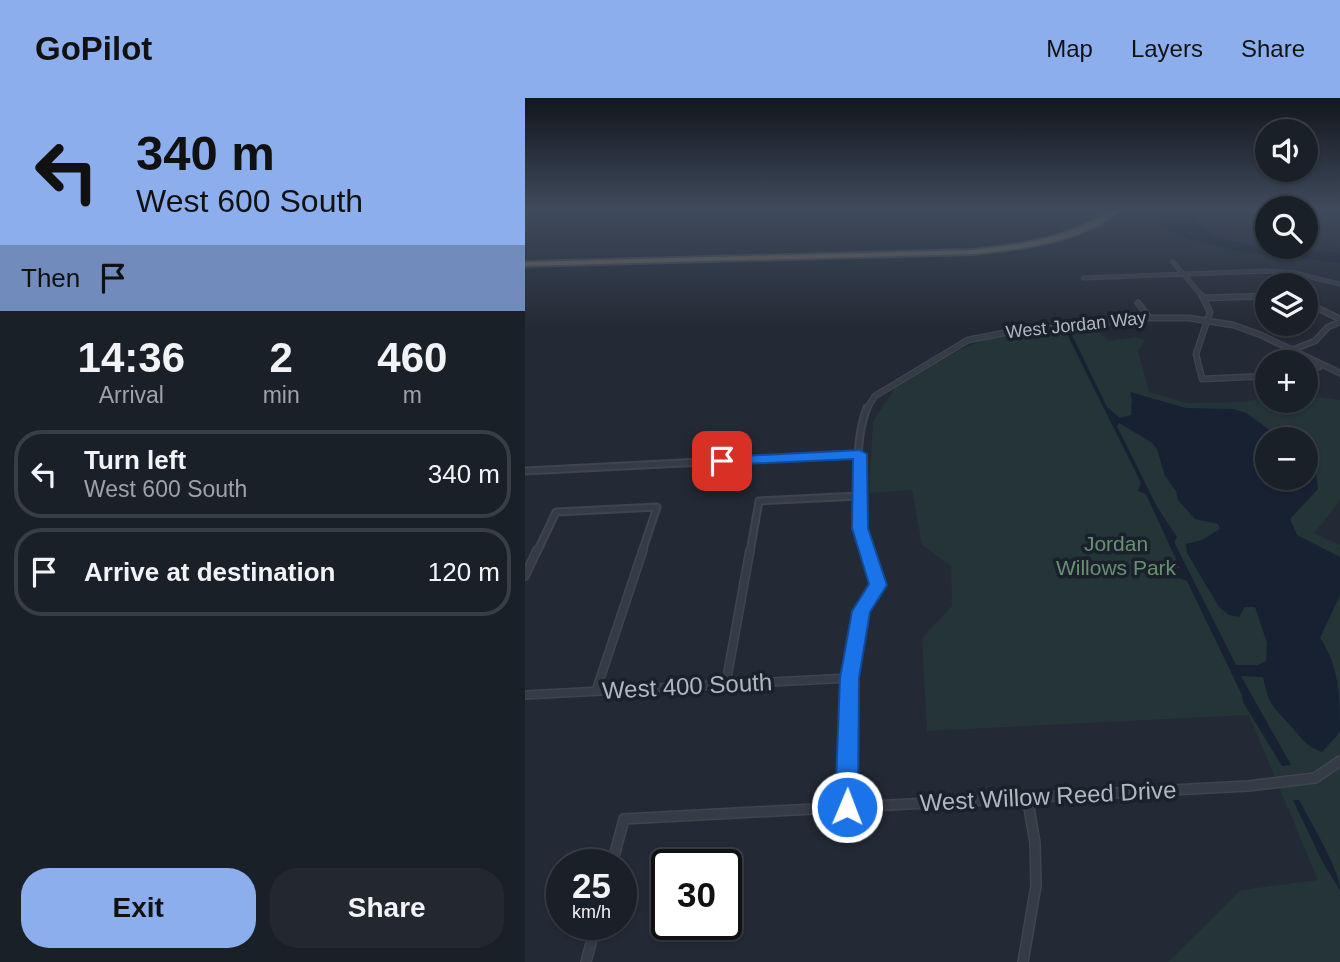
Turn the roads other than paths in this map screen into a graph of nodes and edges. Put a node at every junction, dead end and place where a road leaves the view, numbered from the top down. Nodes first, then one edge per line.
1 (920, 249) edge
2 (997, 249) edge
3 (525, 262) edge
4 (1173, 262) dead end
5 (1183, 273) junction
6 (1083, 278) dead end
7 (1340, 284) edge
8 (1255, 296) edge
9 (1204, 298) junction
10 (1138, 303) dead end
11 (1318, 309) edge
12 (1148, 316) junction
13 (1208, 320) junction
14 (1340, 321) edge
15 (1292, 350) joint
16 (1319, 367) edge
17 (1340, 373) edge
18 (1255, 377) edge
19 (860, 454) junction
20 (525, 471) edge
21 (859, 496) junction
22 (525, 576) edge
23 (850, 678) junction
24 (726, 683) junction
25 (596, 691) junction
26 (525, 695) edge
27 (1340, 761) edge
28 (1027, 796) junction
29 (847, 807) junction
30 (616, 849) edge
31 (592, 940) edge
32 (586, 962) edge
33 (1023, 962) edge

1 - 3 highway
2 - 3 highway
4 - 5 street
5 - 6 street
5 - 7 street
5 - 9 street
8 - 9 street
9 - 13 street
10 - 12 street
11 - 14 street
12 - 13 street, West Jordan Way
12 - 19 street, West Jordan Way
13 - 15 street, West Jordan Way
13 - 18 street
14 - 15 street
16 - 17 street
19 - 20 street
19 - 21 street, West Jordan Way
21 - 23 street, West Jordan Way
21 - 24 street
22 - 25 street
23 - 24 street, West 400 South
23 - 29 street
24 - 25 street, West 400 South
25 - 26 street, West 400 South
27 - 28 street, West Willow Reed Drive
28 - 29 street, West Willow Reed Drive
28 - 33 street
29 - 30 street, West Willow Reed Drive
31 - 32 street

